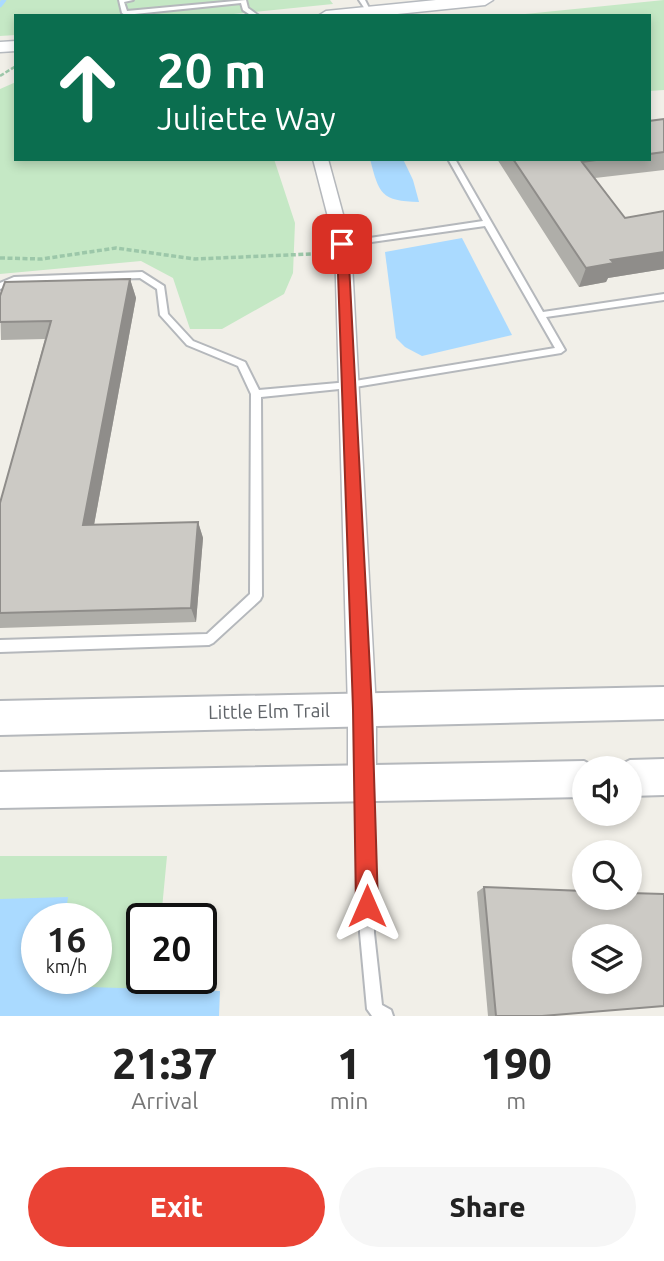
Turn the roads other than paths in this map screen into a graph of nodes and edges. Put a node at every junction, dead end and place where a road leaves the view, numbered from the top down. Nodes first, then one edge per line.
1 (130, 0) edge
2 (243, 0) edge
3 (485, 0) edge
4 (365, 6) edge
5 (253, 14) edge
6 (334, 14) edge
7 (321, 161) edge
8 (452, 161) edge
9 (487, 223) junction
10 (342, 244) junction
11 (0, 286) edge
12 (664, 297) edge
13 (541, 315) junction
14 (349, 385) junction
15 (256, 394) junction
16 (0, 646) edge
17 (664, 703) edge
18 (362, 709) junction
19 (0, 718) edge
20 (664, 777) edge
21 (642, 778) edge
22 (572, 779) edge
23 (362, 783) junction
24 (0, 790) edge
25 (385, 1016) edge

1 - 2 lane
2 - 5 lane
3 - 4 main road
4 - 6 main road
7 - 10 street
8 - 9 lane
9 - 10 lane
9 - 13 lane
10 - 14 street
11 - 15 lane
12 - 13 lane
13 - 14 lane
14 - 15 lane
14 - 18 street
15 - 16 lane
17 - 18 street, Little Elm Trail
18 - 19 street, Little Elm Trail
18 - 23 street
20 - 21 street
22 - 23 street
23 - 24 street
23 - 25 lane

